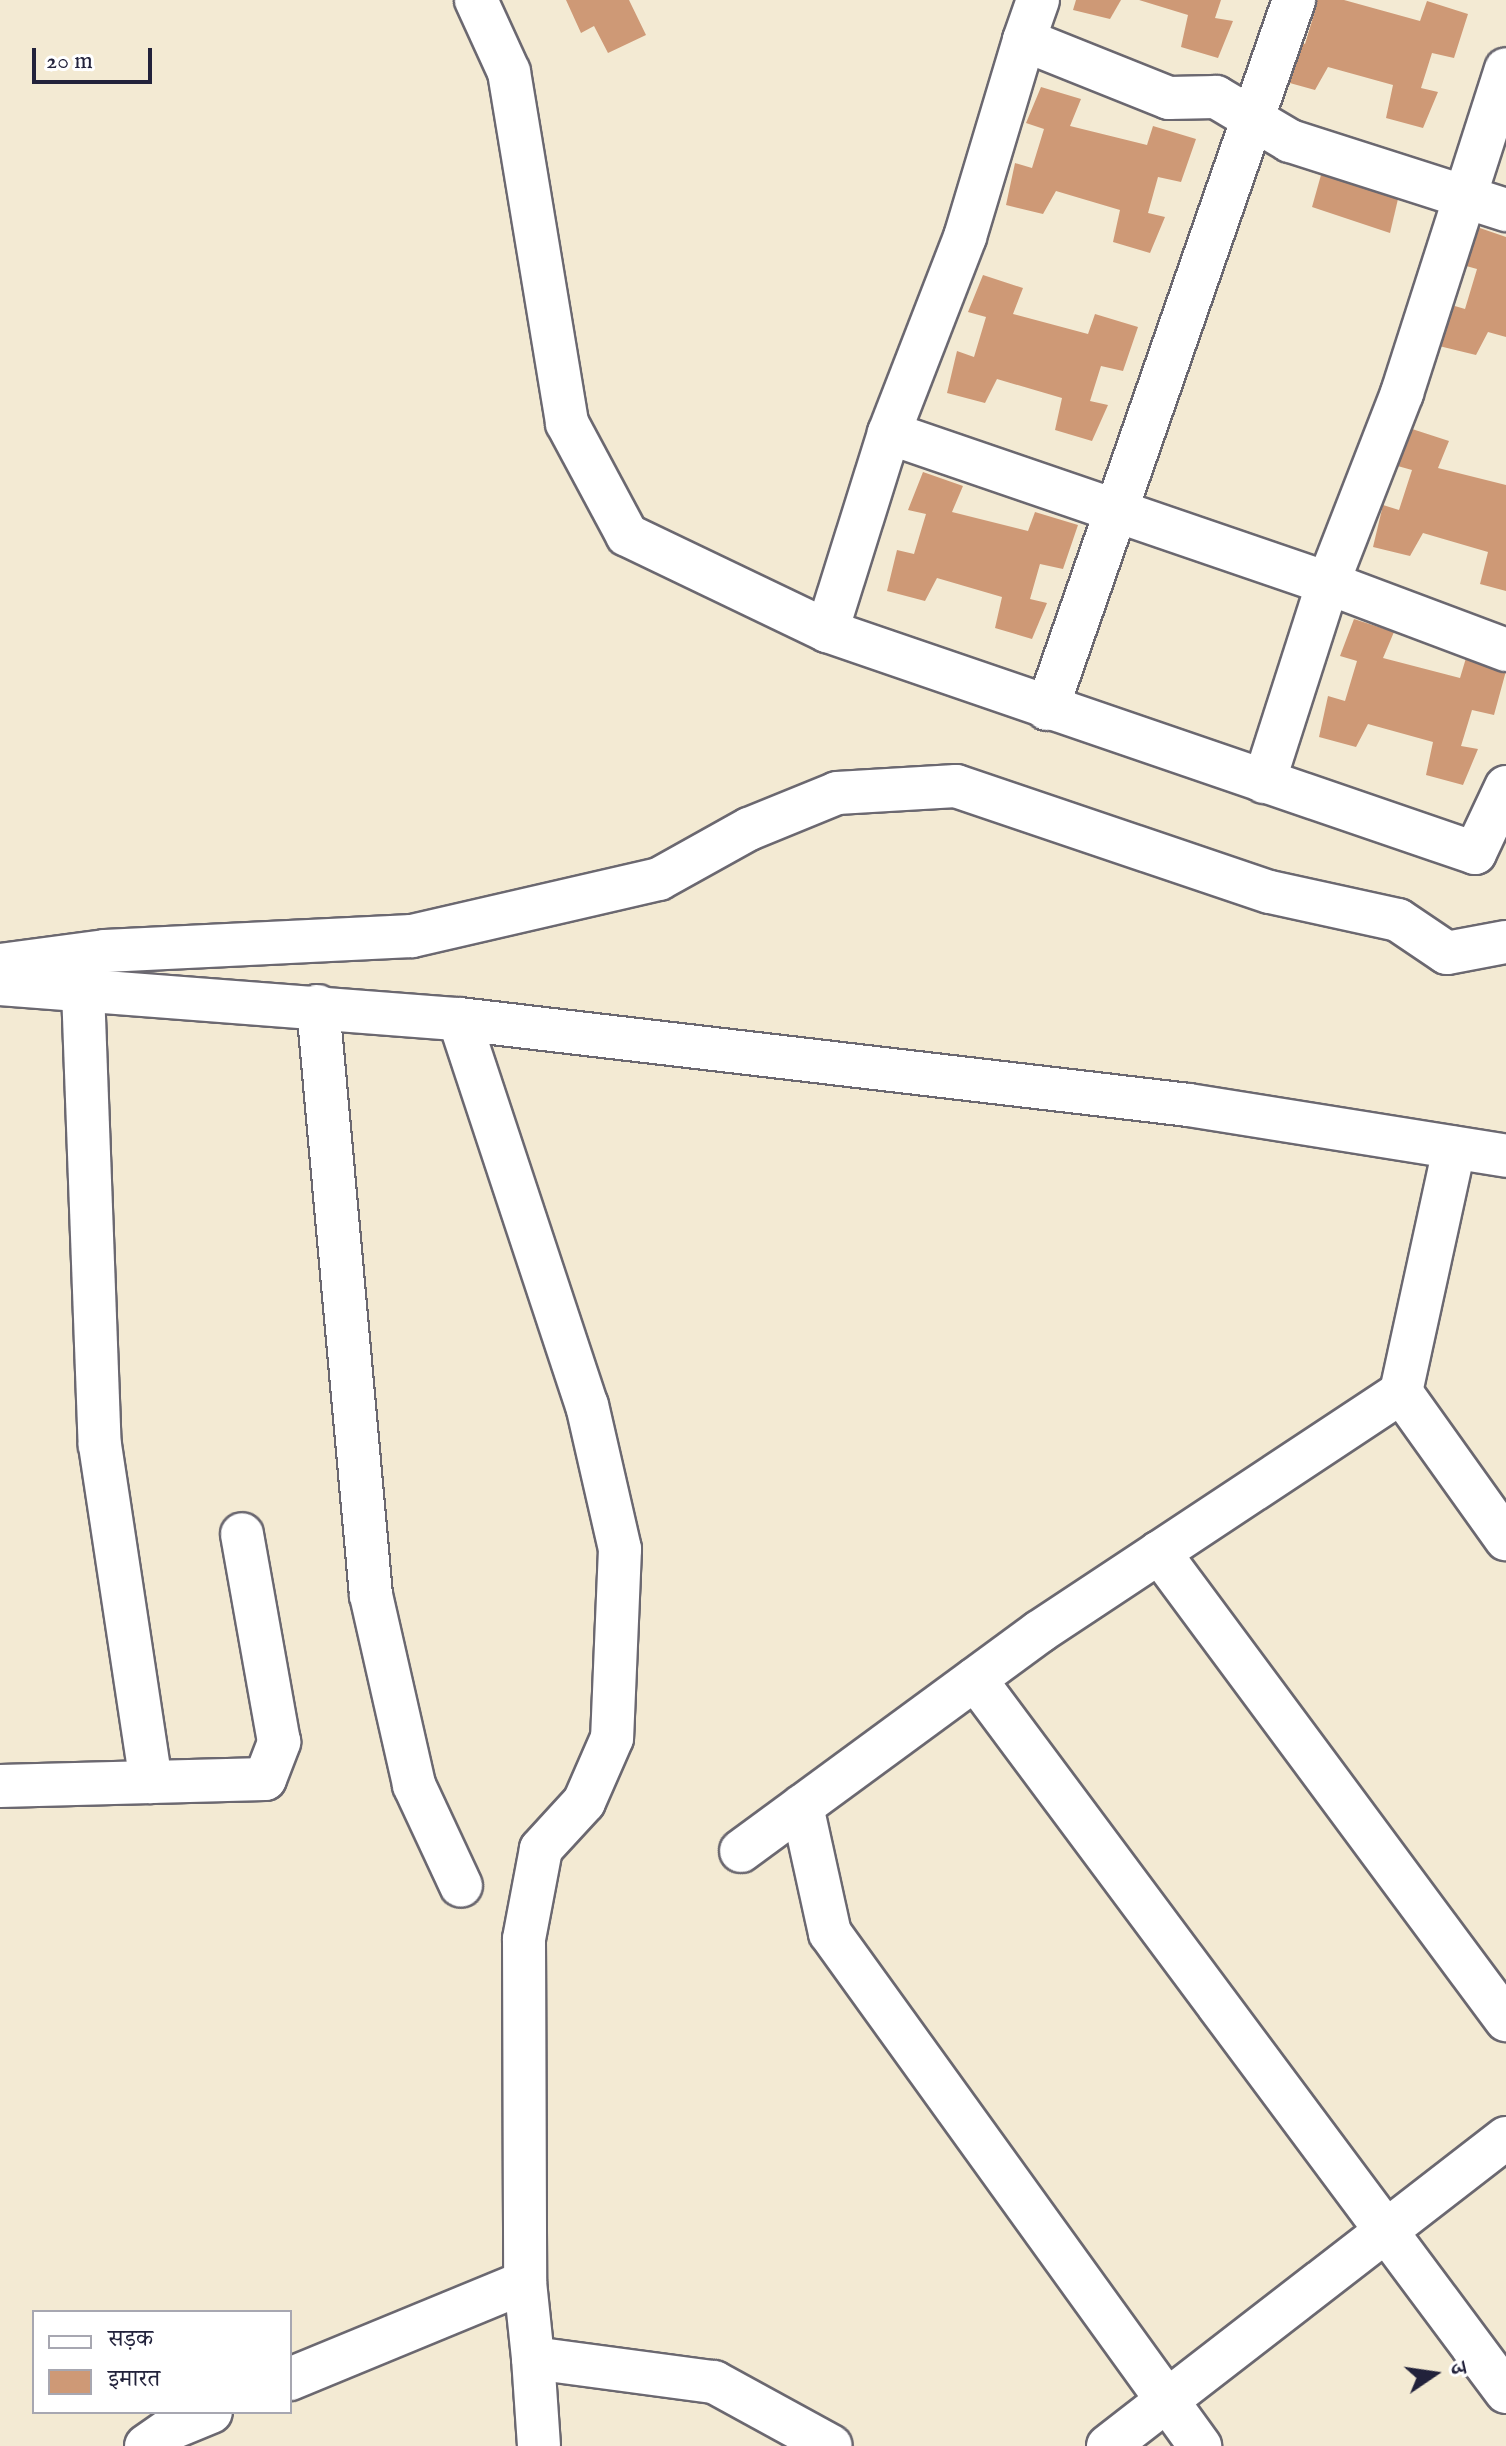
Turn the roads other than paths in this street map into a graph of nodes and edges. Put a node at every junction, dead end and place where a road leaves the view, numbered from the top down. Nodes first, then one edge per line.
1 (476, 0) edge
2 (1038, 0) edge
3 (1294, 0) edge
4 (1024, 40) junction
5 (1506, 69) edge
6 (1254, 119) junction
7 (1464, 196) junction
8 (1506, 210) edge
9 (889, 433) junction
10 (1119, 509) junction
11 (1328, 583) junction
12 (827, 631) junction
13 (1506, 650) edge
14 (1047, 709) junction
15 (1264, 782) junction
16 (1506, 787) edge
17 (1506, 942) edge
18 (0, 965) edge
19 (0, 984) edge
20 (83, 990) junction
21 (318, 1006) junction
22 (459, 1019) junction
23 (1454, 1148) junction
24 (1506, 1156) edge
25 (1401, 1392) junction
26 (242, 1534) dead end
27 (1506, 1539) edge
28 (1159, 1552) junction
29 (975, 1679) junction
30 (151, 1782) junction
31 (0, 1786) edge
32 (802, 1806) junction
33 (741, 1851) dead end
34 (461, 1886) dead end
35 (1506, 2020) edge
36 (1506, 2138) edge
37 (1386, 2230) junction
38 (525, 2282) junction
39 (533, 2358) junction
40 (292, 2378) edge
41 (1506, 2392) edge
42 (1167, 2402) junction
43 (207, 2414) edge
44 (146, 2446) edge
45 (539, 2446) edge
46 (831, 2446) edge
47 (1108, 2446) edge
48 (1200, 2446) edge

1 - 12 street
2 - 4 street
3 - 6 street
4 - 6 street
4 - 9 street
5 - 7 street
6 - 7 street
6 - 10 street
7 - 8 street
7 - 11 street
9 - 10 street
9 - 12 street
10 - 11 street
10 - 14 street
11 - 13 street
11 - 15 street
12 - 14 street
14 - 15 street
15 - 16 street
17 - 18 street
19 - 20 street
20 - 21 street
20 - 30 street
21 - 22 street
21 - 34 street
22 - 23 street
22 - 38 street
23 - 24 street
23 - 25 street
25 - 27 street
25 - 28 street
26 - 30 street
28 - 29 street
28 - 35 street
29 - 32 street
29 - 37 street
30 - 31 street
32 - 33 street
32 - 42 street
36 - 37 street
37 - 41 street
37 - 42 street
38 - 39 street
38 - 40 street
39 - 45 street
39 - 46 street
42 - 47 street
42 - 48 street
43 - 44 street

